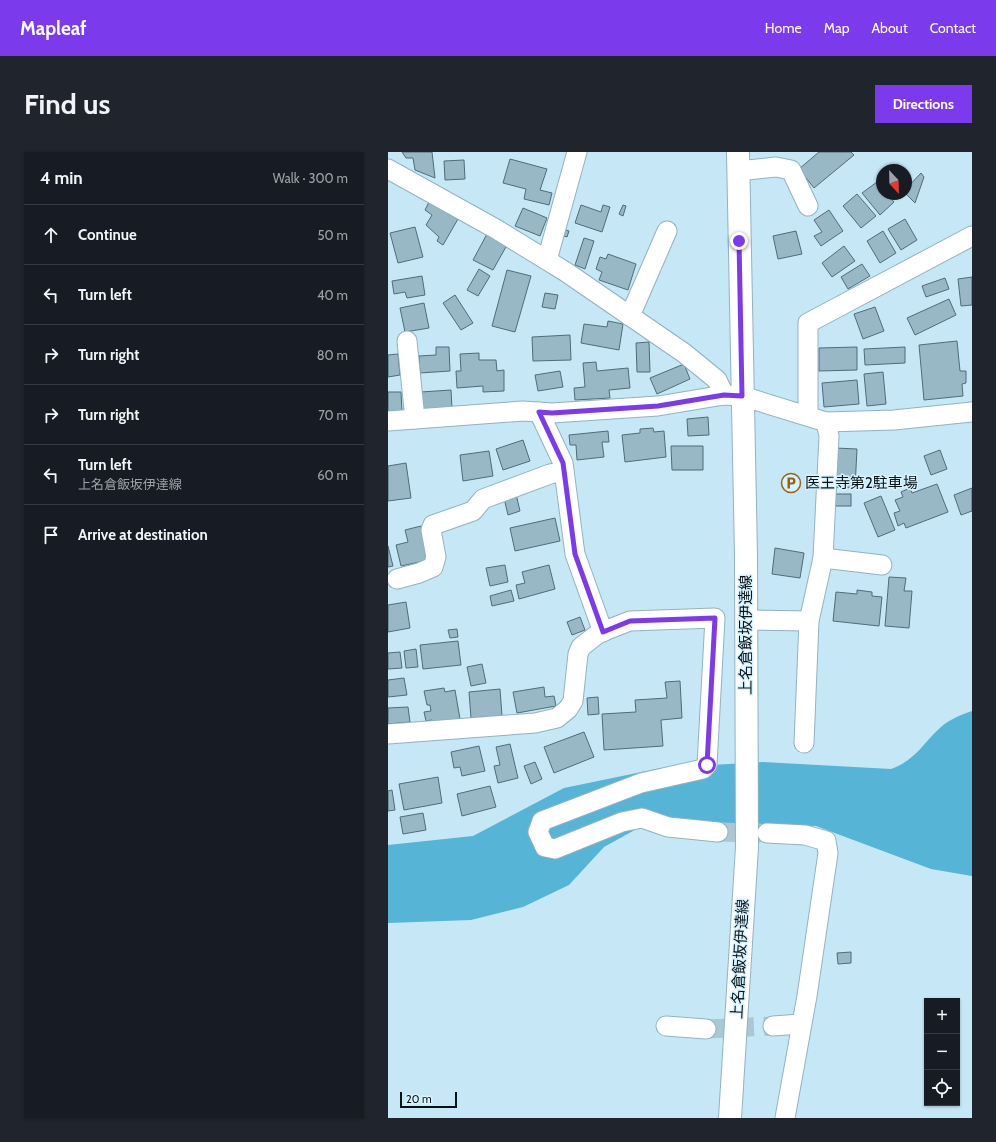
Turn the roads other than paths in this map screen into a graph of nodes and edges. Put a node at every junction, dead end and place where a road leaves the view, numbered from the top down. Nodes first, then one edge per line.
1 (577, 152) edge
2 (738, 162) edge
3 (388, 169) edge
4 (808, 206) dead end
5 (667, 231) dead end
6 (972, 236) edge
7 (547, 260) junction
8 (630, 316) junction
9 (407, 341) dead end
10 (733, 396) junction
11 (539, 412) junction
12 (972, 412) edge
13 (808, 416) junction
14 (416, 419) junction
15 (388, 421) edge
16 (826, 422) junction
17 (564, 471) junction
18 (823, 558) junction
19 (882, 565) dead end
20 (397, 579) dead end
21 (746, 620) junction
22 (809, 621) junction
23 (603, 632) junction
24 (388, 734) edge
25 (804, 743) dead end
26 (718, 832) tunnel mouth
27 (767, 833) tunnel mouth
28 (801, 1024) junction
29 (666, 1026) dead end
30 (773, 1026) tunnel mouth
31 (706, 1030) tunnel mouth
32 (730, 1118) edge
33 (785, 1118) edge

1 - 7 street
2 - 4 street
2 - 10 main road, 上名倉飯坂伊達線
3 - 7 street
5 - 8 street
6 - 13 street
7 - 8 street
8 - 10 street
9 - 14 street
10 - 11 street
10 - 13 street
10 - 21 main road, 上名倉飯坂伊達線
11 - 14 street
11 - 17 street
12 - 16 street
13 - 16 street
14 - 15 street
16 - 18 street
17 - 20 street
17 - 23 street
18 - 19 street
18 - 22 street
21 - 22 street
21 - 32 main road, 上名倉飯坂伊達線
22 - 25 street
23 - 24 street
23 - 26 street
27 - 28 street
28 - 30 street
28 - 33 street
29 - 31 street

